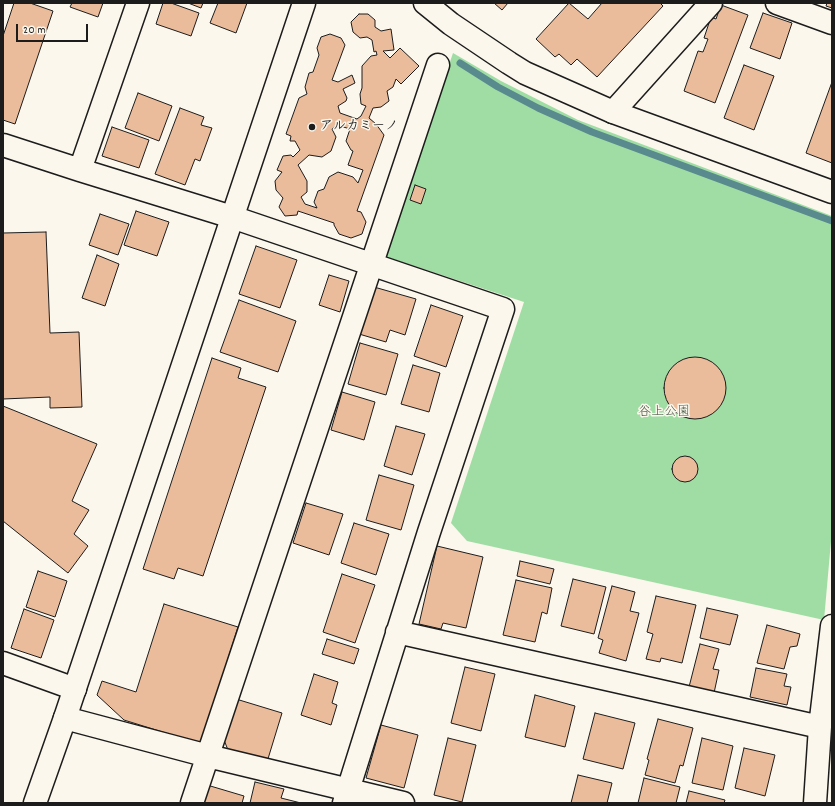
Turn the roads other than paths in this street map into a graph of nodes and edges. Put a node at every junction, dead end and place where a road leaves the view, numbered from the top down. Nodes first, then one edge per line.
1 (138, 3) edge
2 (304, 3) edge
3 (425, 3) edge
4 (711, 3) edge
5 (777, 3) edge
6 (832, 23) edge
7 (438, 65) dead end
8 (613, 112) junction
9 (3, 145) edge
10 (80, 170) junction
11 (832, 192) edge
12 (232, 217) junction
13 (371, 264) junction
14 (832, 626) edge
15 (397, 632) junction
16 (3, 663) edge
17 (75, 689) junction
18 (65, 718) junction
19 (820, 727) junction
20 (208, 756) junction
21 (346, 797) edge
22 (35, 803) edge
23 (192, 803) edge
24 (404, 803) edge
25 (815, 803) edge

1 - 10 street
2 - 12 street
3 - 8 street
4 - 8 street
5 - 6 street
7 - 13 street
8 - 11 street
9 - 10 street
10 - 12 street
12 - 13 street
12 - 17 street
13 - 15 street
13 - 20 street
14 - 19 street
15 - 19 street
15 - 21 street
16 - 17 street
17 - 18 street
18 - 20 street
18 - 22 street
19 - 25 street
20 - 21 street
20 - 23 street
21 - 24 street

